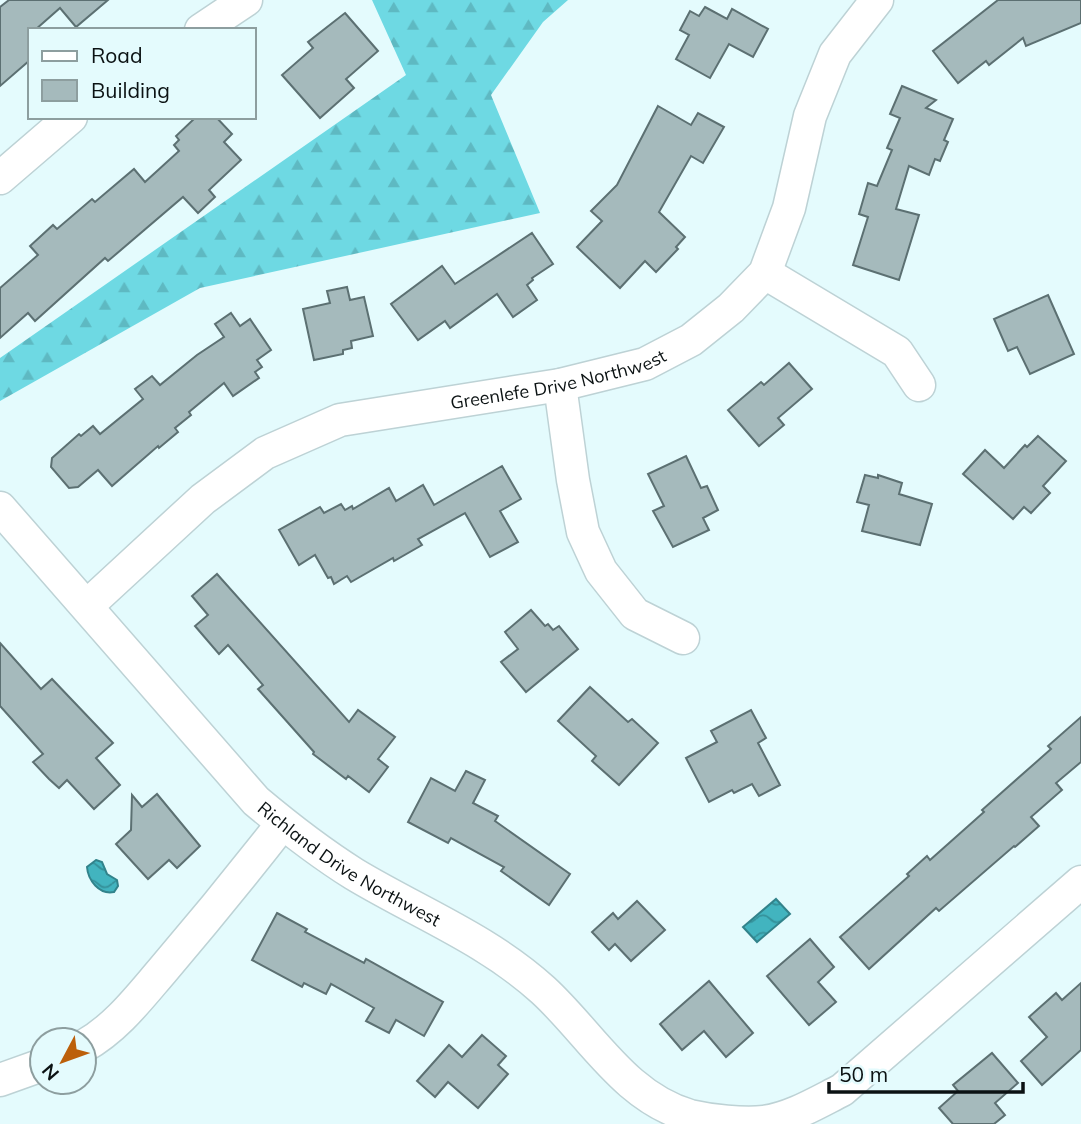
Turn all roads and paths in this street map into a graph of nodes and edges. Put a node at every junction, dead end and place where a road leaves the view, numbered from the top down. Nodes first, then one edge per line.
1 (246, 0) edge
2 (877, 0) edge
3 (204, 28) edge
4 (69, 119) edge
5 (0, 178) edge
6 (765, 273) junction
7 (560, 385) junction
8 (919, 385) dead end
9 (0, 508) edge
10 (87, 606) junction
11 (683, 638) dead end
12 (282, 824) junction
13 (1081, 882) edge
14 (98, 1039) edge
15 (28, 1070) edge
16 (0, 1080) edge
17 (764, 1123) edge

1 - 3 street
2 - 6 street, Greenlefe Drive Northwest
4 - 5 street
6 - 7 street, Greenlefe Drive Northwest
6 - 8 street
7 - 10 street, Greenlefe Drive Northwest
7 - 11 street
9 - 10 street, Richland Drive Northwest
10 - 12 street, Richland Drive Northwest
12 - 14 street
12 - 17 street, Richland Drive Northwest
13 - 17 street, Richland Drive Northwest
15 - 16 street

